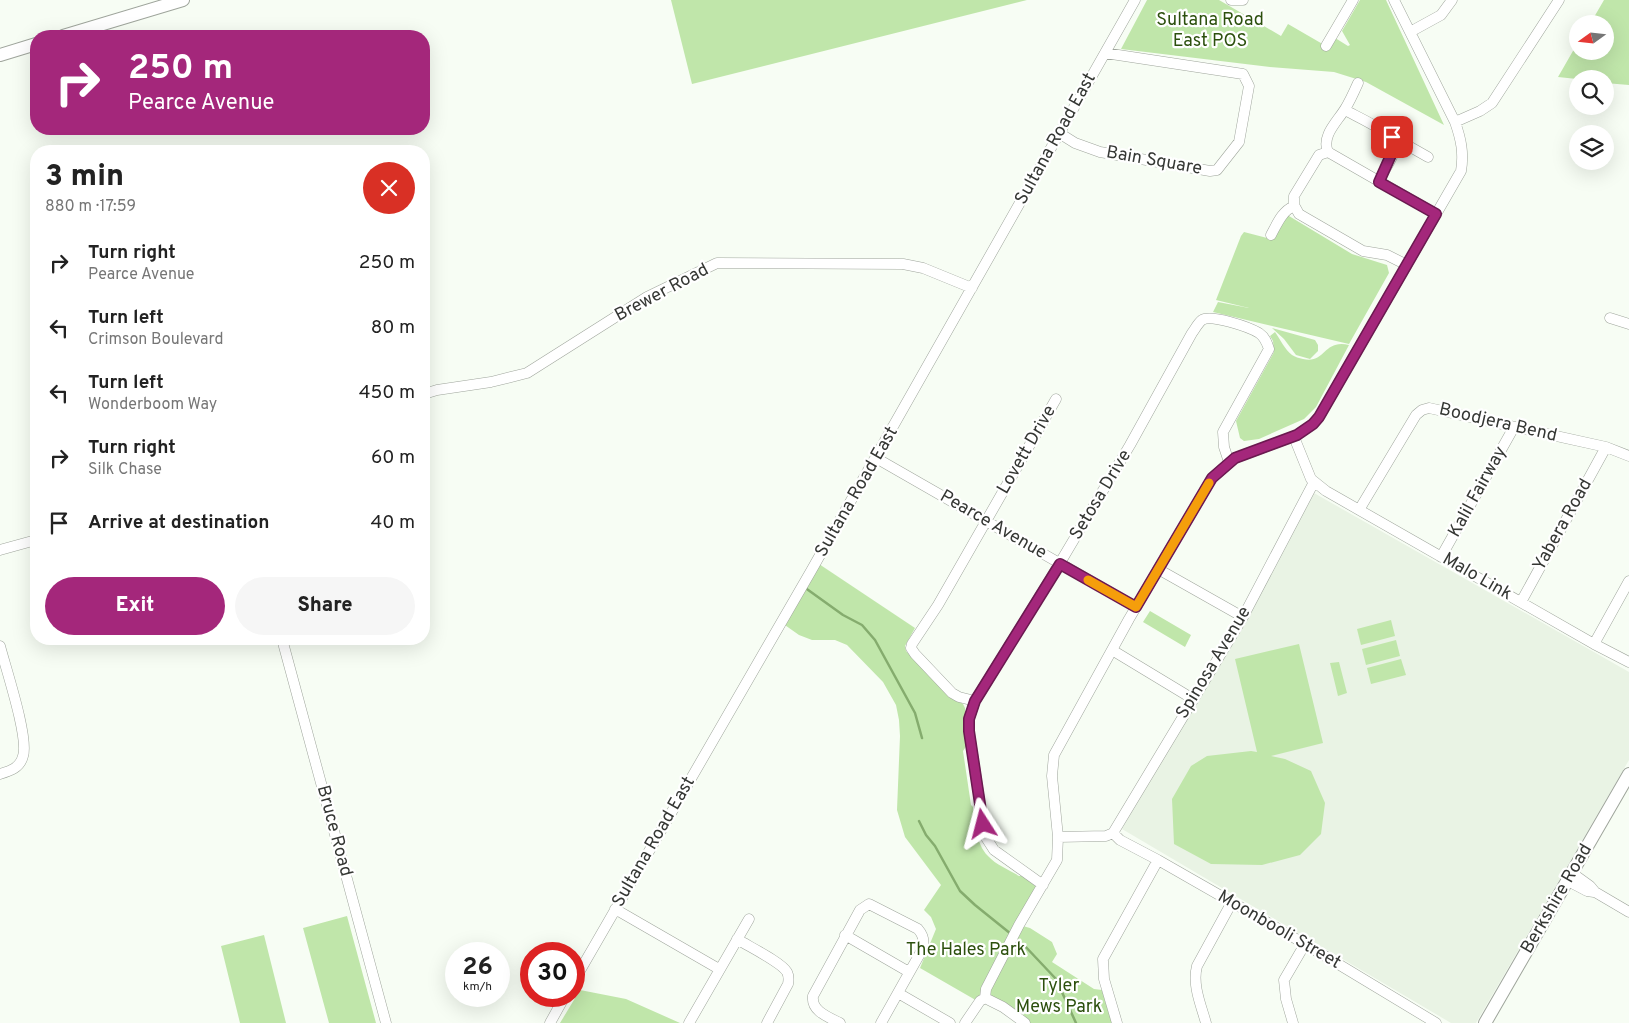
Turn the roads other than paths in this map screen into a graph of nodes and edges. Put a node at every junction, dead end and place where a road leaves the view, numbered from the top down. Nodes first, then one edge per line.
1 (183, 0) edge
2 (1135, 0) edge
3 (1231, 0) edge
4 (1243, 0) edge
5 (1353, 0) edge
6 (1394, 0) edge
7 (1452, 0) edge
8 (1560, 0) edge
9 (83, 30) edge
10 (1410, 32) junction
11 (30, 46) edge
12 (1326, 46) dead end
13 (1105, 53) junction
14 (0, 55) edge
15 (1358, 83) dead end
16 (1345, 110) junction
17 (1455, 122) junction
18 (1058, 133) junction
19 (1395, 146) junction
20 (1328, 152) junction
21 (1428, 157) dead end
22 (1379, 182) junction
23 (1294, 206) junction
24 (1436, 214) junction
25 (1271, 235) dead end
26 (1407, 265) junction
27 (972, 288) junction
28 (1610, 318) dead end
29 (1629, 324) edge
30 (430, 393) edge
31 (1056, 399) dead end
32 (1514, 426) junction
33 (1295, 436) junction
34 (1606, 447) junction
35 (1629, 456) edge
36 (876, 458) junction
37 (1232, 460) junction
38 (1314, 482) junction
39 (1359, 510) junction
40 (987, 520) junction
41 (30, 542) edge
42 (0, 550) edge
43 (1441, 557) junction
44 (1060, 564) junction
45 (1158, 568) junction
46 (1629, 581) edge
47 (1521, 602) junction
48 (1136, 607) junction
49 (1243, 617) junction
50 (1594, 644) junction
51 (284, 645) edge
52 (0, 646) edge
53 (1112, 650) junction
54 (1629, 662) edge
55 (1193, 699) junction
56 (975, 701) junction
57 (0, 774) edge
58 (1629, 774) edge
59 (1116, 836) junction
60 (1058, 838) junction
61 (1158, 860) junction
62 (1570, 877) junction
63 (1043, 884) junction
64 (1232, 902) junction
65 (615, 909) junction
66 (1629, 912) edge
67 (749, 919) dead end
68 (845, 935) junction
69 (737, 939) junction
70 (1305, 944) junction
71 (585, 962) edge
72 (719, 969) junction
73 (909, 972) junction
74 (898, 993) junction
75 (984, 999) junction
76 (559, 1007) edge
77 (386, 1023) edge
78 (550, 1023) edge
79 (690, 1023) edge
80 (767, 1023) edge
81 (840, 1023) edge
82 (881, 1023) edge
83 (950, 1023) edge
84 (965, 1023) edge
85 (1025, 1023) edge
86 (1117, 1023) edge
87 (1206, 1023) edge
88 (1293, 1023) edge
89 (1436, 1023) edge
90 (1485, 1023) edge

1 - 9 main road
2 - 13 street, Sultana Road East
3 - 4 street
5 - 12 street
6 - 10 street
7 - 10 street
8 - 17 street
10 - 17 street
11 - 14 main road
13 - 18 street, Sultana Road East
13 - 18 street, Bain Square
15 - 16 street
16 - 19 street
16 - 20 street
17 - 24 street
18 - 27 street, Sultana Road East
19 - 21 street
19 - 22 street
20 - 22 street
20 - 23 street
22 - 24 street
23 - 25 street
23 - 26 street
24 - 26 street
26 - 33 street
27 - 30 street, Brewer Road
27 - 36 street, Sultana Road East
28 - 29 street
31 - 40 street, Lovett Drive
32 - 34 street, Boodjera Bend
32 - 39 street, Boodjera Bend
32 - 43 street, Kalil Fairway
33 - 37 street
33 - 38 street
34 - 35 street, Boodjera Bend
34 - 47 street, Yabera Road
36 - 40 street, Pearce Avenue
36 - 65 street, Sultana Road East
37 - 44 street, Setosa Drive
37 - 45 street
38 - 39 street, Malo Link
38 - 49 street, Spinosa Avenue
39 - 43 street, Malo Link
40 - 44 street, Pearce Avenue
40 - 56 street, Lovett Drive
41 - 42 street
43 - 47 street, Malo Link
44 - 48 street, Pearce Avenue
44 - 56 street, Setosa Drive
45 - 48 street
45 - 49 street
46 - 50 street
47 - 50 street, Malo Link
48 - 53 street
49 - 55 street, Spinosa Avenue
50 - 54 street, Malo Link
51 - 77 street, Bruce Road
52 - 57 street
53 - 55 street
53 - 60 street
55 - 59 street, Spinosa Avenue
56 - 63 street, Setosa Drive
58 - 62 main road, Berkshire Road
59 - 60 street
59 - 61 street, Moonbooli Street
60 - 63 street
61 - 64 street, Moonbooli Street
61 - 86 street
62 - 66 street
62 - 90 main road, Berkshire Road
63 - 75 street
64 - 70 street, Moonbooli Street
64 - 87 street
65 - 71 street, Sultana Road East
65 - 72 street
67 - 69 street
68 - 73 street
68 - 73 street
68 - 81 street
69 - 72 street
69 - 80 street
70 - 88 street
70 - 89 street, Moonbooli Street
72 - 79 street
73 - 74 street
74 - 82 street
74 - 83 street
75 - 84 street
75 - 85 street
76 - 78 street

